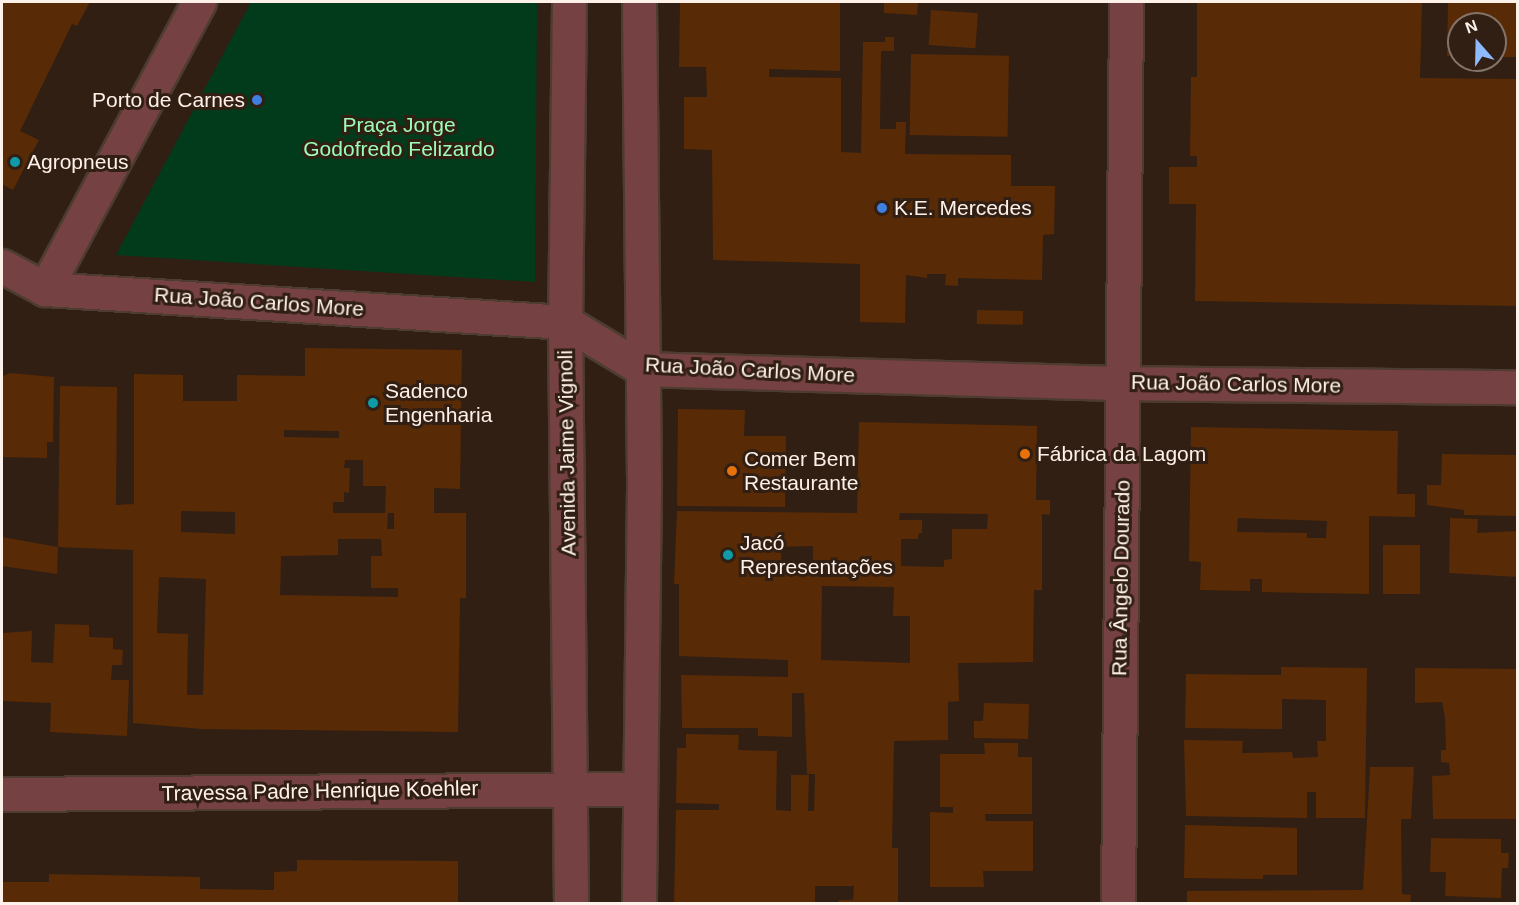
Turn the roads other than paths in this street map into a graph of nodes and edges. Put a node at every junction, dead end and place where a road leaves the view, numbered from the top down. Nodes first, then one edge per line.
1 (199, 2) edge
2 (569, 2) edge
3 (639, 2) edge
4 (1126, 2) edge
5 (2, 266) edge
6 (45, 289) junction
7 (565, 322) junction
8 (643, 369) junction
9 (1123, 383) junction
10 (1518, 387) edge
11 (572, 788) junction
12 (639, 789) junction
13 (2, 794) edge
14 (571, 903) edge
15 (639, 903) edge
16 (1118, 903) edge

1 - 6 street
2 - 7 street, Avenida Jaime Vignoli
3 - 8 street
4 - 9 street, Rua Ângelo Dourado
5 - 6 street, Rua João Carlos More
6 - 7 street, Rua João Carlos More
7 - 8 street, Rua João Carlos More
7 - 11 street, Avenida Jaime Vignoli
8 - 9 street, Rua João Carlos More
8 - 12 street
9 - 10 street, Rua João Carlos More
9 - 16 street, Rua Ângelo Dourado
11 - 12 street, Travessa Padre Henrique Koehler
11 - 13 street, Travessa Padre Henrique Koehler
11 - 14 street, Avenida Jaime Vignoli
12 - 15 street

